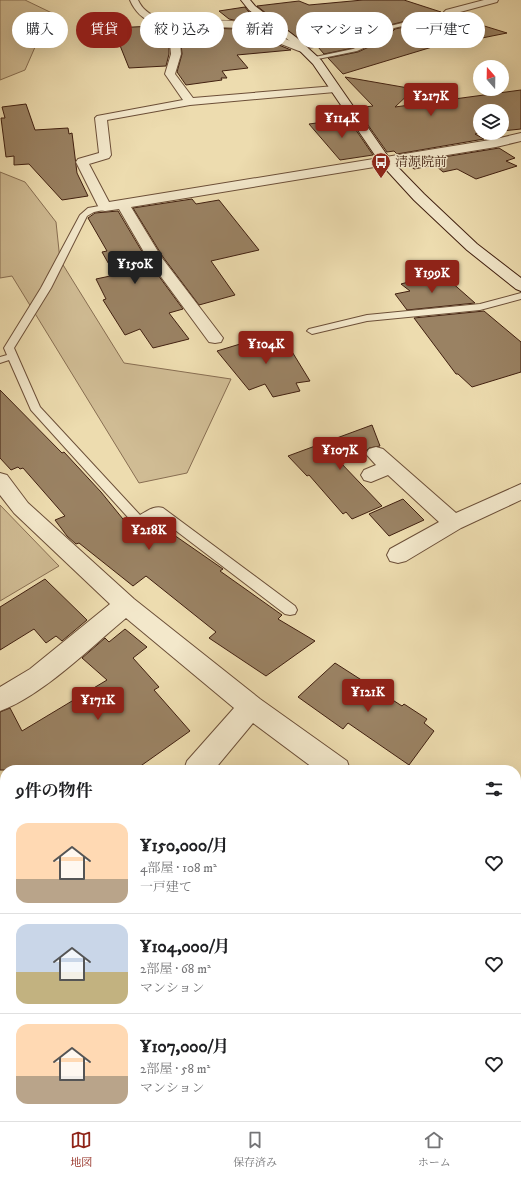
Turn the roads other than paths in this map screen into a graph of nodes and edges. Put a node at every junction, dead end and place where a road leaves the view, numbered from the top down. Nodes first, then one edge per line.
1 (134, 0) edge
2 (245, 0) edge
3 (494, 0) edge
4 (140, 12) edge
5 (450, 12) edge
6 (224, 24) edge
7 (401, 25) edge
8 (175, 48) edge
9 (304, 49) junction
10 (312, 58) junction
11 (336, 89) junction
12 (190, 102) junction
13 (521, 137) edge
14 (496, 143) junction
15 (515, 152) dead end
16 (385, 160) junction
17 (123, 204) junction
18 (105, 207) junction
19 (521, 286) edge
20 (521, 296) edge
21 (312, 331) dead end
22 (215, 338) dead end
23 (12, 356) junction
24 (0, 360) edge
25 (371, 475) dead end
26 (0, 480) edge
27 (521, 491) edge
28 (454, 523) junction
29 (398, 556) dead end
30 (126, 605) junction
31 (290, 610) dead end
32 (0, 700) edge
33 (251, 707) junction
34 (201, 765) edge
35 (330, 765) edge

1 - 4 street
2 - 9 street
3 - 5 street
6 - 9 street
7 - 10 lane
8 - 12 street
9 - 10 street
10 - 11 street
11 - 12 street
11 - 16 street
12 - 18 street
13 - 14 street
14 - 15 street
14 - 16 street
16 - 17 street
16 - 19 street
17 - 18 street
17 - 22 street
18 - 23 lane
20 - 21 lane
23 - 24 lane
23 - 31 lane
25 - 28 street
26 - 30 street
27 - 28 street
28 - 29 street
30 - 32 street
30 - 33 street
33 - 34 street
33 - 35 street

